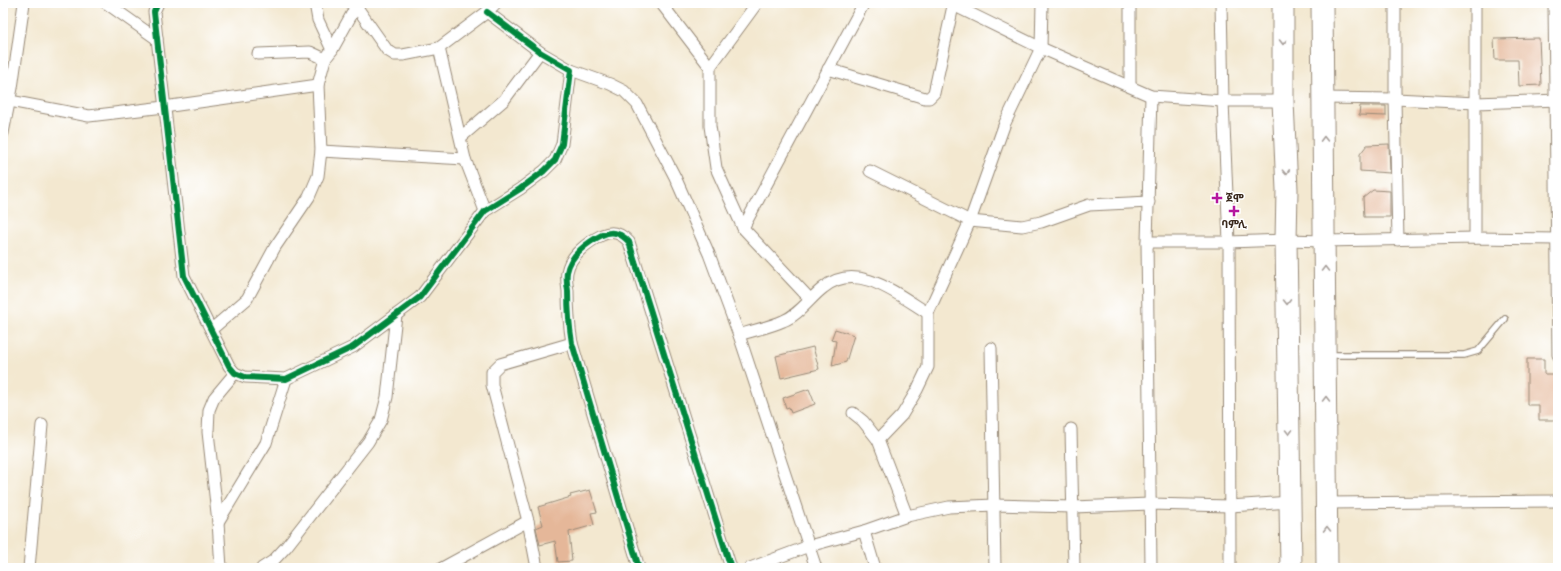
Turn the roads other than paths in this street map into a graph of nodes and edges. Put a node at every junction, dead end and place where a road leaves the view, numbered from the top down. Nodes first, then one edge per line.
1 (24, 3) edge
2 (106, 3) edge
3 (158, 3) edge
4 (315, 3) edge
5 (496, 3) edge
6 (661, 3) edge
7 (757, 3) edge
8 (864, 3) edge
9 (1042, 3) edge
10 (1130, 3) edge
11 (1221, 3) edge
12 (1283, 3) edge
13 (1322, 3) edge
14 (1395, 3) edge
15 (1475, 3) edge
16 (1554, 3) edge
17 (355, 4) edge
18 (951, 4) edge
19 (967, 8) edge
20 (487, 12) junction
21 (157, 39) junction
22 (438, 48) junction
23 (1041, 48) junction
24 (332, 50) junction
25 (540, 52) junction
26 (258, 54) dead end
27 (324, 59) junction
28 (710, 67) junction
29 (828, 69) junction
30 (571, 70) junction
31 (318, 85) junction
32 (1130, 85) junction
33 (8, 86) edge
34 (1151, 96) junction
35 (1323, 98) junction
36 (1395, 99) junction
37 (1556, 100) edge
38 (10, 101) junction
39 (1223, 101) junction
40 (1283, 101) junction
41 (1476, 103) junction
42 (164, 107) junction
43 (3, 133) edge
44 (461, 137) junction
45 (321, 151) junction
46 (465, 159) junction
47 (870, 171) dead end
48 (1149, 202) junction
49 (485, 211) junction
50 (970, 221) junction
51 (743, 228) junction
52 (1475, 238) junction
53 (1557, 239) edge
54 (1286, 240) junction
55 (1398, 240) junction
56 (1326, 241) junction
57 (1147, 242) junction
58 (1229, 242) junction
59 (810, 299) junction
60 (928, 313) junction
61 (396, 315) junction
62 (1505, 319) dead end
63 (212, 329) junction
64 (739, 335) junction
65 (572, 343) junction
66 (991, 348) dead end
67 (1326, 355) junction
68 (1558, 355) edge
69 (235, 373) junction
70 (286, 379) junction
71 (853, 413) dead end
72 (42, 425) dead end
73 (1071, 428) dead end
74 (878, 440) junction
75 (1558, 501) edge
76 (1290, 502) junction
77 (1326, 503) junction
78 (1150, 504) junction
79 (994, 505) junction
80 (1230, 506) junction
81 (1073, 507) junction
82 (907, 516) junction
83 (528, 521) junction
84 (218, 522) junction
85 (864, 531) junction
86 (809, 546) junction
87 (462, 563) edge
88 (29, 568) edge
89 (221, 568) edge
90 (262, 568) edge
91 (442, 568) edge
92 (537, 568) edge
93 (640, 568) edge
94 (731, 568) edge
95 (750, 568) edge
96 (816, 568) edge
97 (875, 568) edge
98 (995, 568) edge
99 (1074, 568) edge
100 (1151, 568) edge
101 (1230, 568) edge
102 (1292, 568) edge
103 (1327, 568) edge

1 - 33 street
2 - 21 street
3 - 21 street
4 - 24 street
5 - 20 street
6 - 28 street
7 - 28 street
8 - 29 street
9 - 23 street
10 - 32 street
11 - 39 street
12 -> 40 highway
13 - 35 highway
14 - 36 street
15 - 41 street
16 - 37 street
17 - 22 street
17 - 24 street
18 - 19 street
18 - 29 street
19 - 23 street
20 - 22 street
20 - 25 street
21 - 42 street
22 - 44 street
23 - 32 street
23 - 50 street
24 - 27 street
25 - 30 street
25 - 44 street
26 - 27 street
27 - 31 street
28 - 51 street
29 - 51 street
30 - 49 street
30 - 64 street
31 - 42 street
31 - 45 street
32 - 34 street
33 - 38 street
34 - 39 street
34 - 48 street
35 - 36 street
56 -> 35 highway
36 - 41 street
36 - 55 street
37 - 41 street
37 - 53 street
38 - 42 street
38 - 43 street
39 - 40 street
39 - 58 street
40 -> 54 highway
41 - 52 street
42 - 63 street
44 - 46 street
45 - 46 street
45 - 63 street
46 - 49 street
47 - 50 street
48 - 50 street
48 - 57 street
49 - 61 street
50 - 60 street
51 - 59 street
52 - 53 street
52 - 55 street
53 - 68 street
54 - 56 street
54 - 58 street
54 -> 76 highway
55 - 56 street
67 -> 56 highway
57 - 58 street
57 - 78 street
58 - 80 street
59 - 60 street
59 - 64 street
60 - 74 street
61 - 70 street
61 - 90 street
62 - 67 lane
63 - 69 street
64 - 86 street
65 - 83 street
65 - 93 street
65 - 94 street
66 - 79 street
77 -> 67 highway
69 - 70 street
69 - 84 street
70 - 84 street
71 - 74 street
72 - 88 street
73 - 81 street
74 - 82 street
75 - 77 street
76 - 80 street
76 - 102 highway
103 -> 77 highway
78 - 80 street
78 - 81 street
78 - 100 street
79 - 81 street
79 - 82 street
79 - 98 street
80 - 101 street
81 - 99 street
82 - 85 street
83 - 87 street
83 - 92 street
84 - 89 street
85 - 86 street
85 - 97 street
86 - 95 street
86 - 96 street
87 - 91 street

